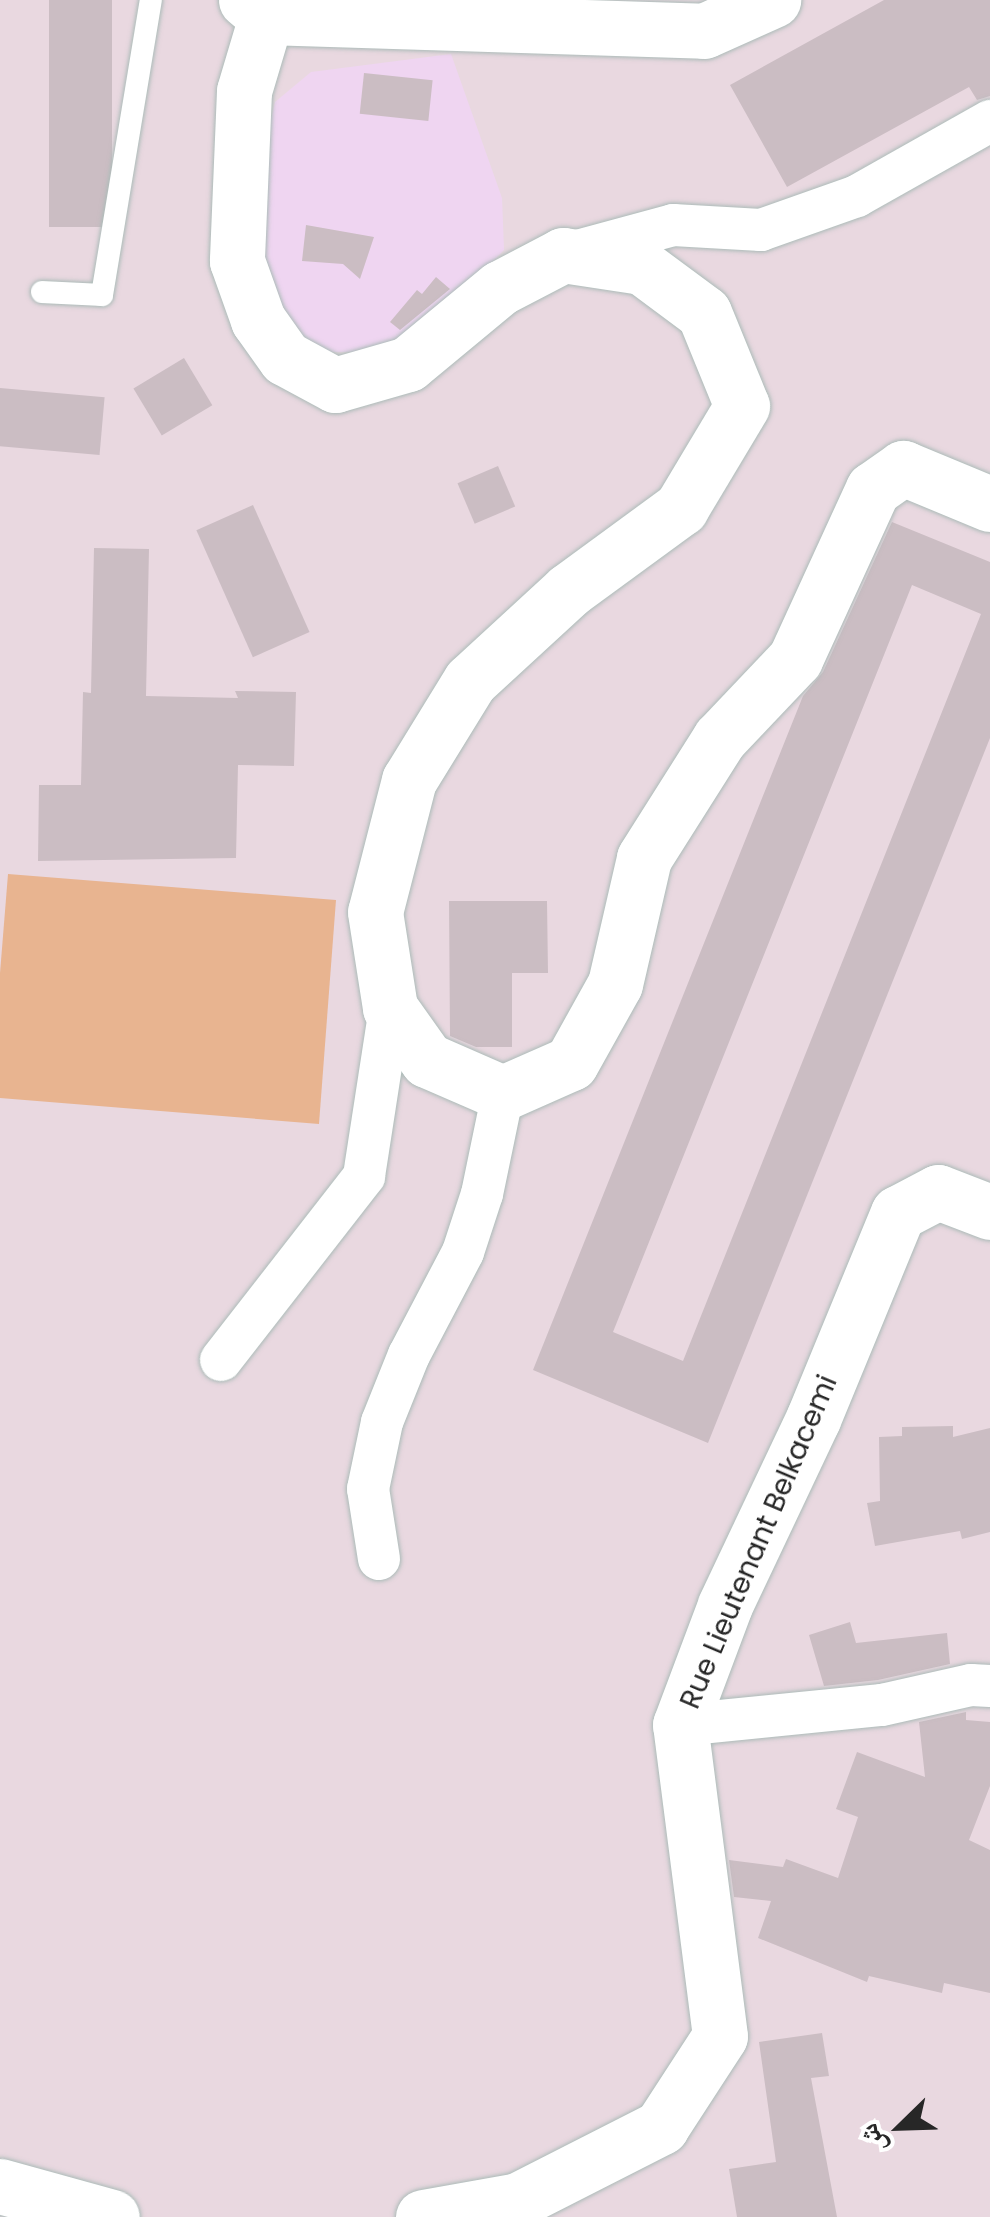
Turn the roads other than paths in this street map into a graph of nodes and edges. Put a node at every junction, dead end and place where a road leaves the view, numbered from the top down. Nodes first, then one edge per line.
1 (151, 0) edge
2 (773, 0) edge
3 (256, 8) edge
4 (990, 121) edge
5 (563, 255) junction
6 (42, 292) dead end
7 (990, 504) edge
8 (390, 1008) junction
9 (503, 1093) junction
10 (990, 1212) edge
11 (221, 1360) dead end
12 (379, 1559) dead end
13 (990, 1686) edge
14 (680, 1725) junction
15 (0, 2186) edge
16 (0, 2211) edge
17 (13, 2217) edge
18 (112, 2217) edge
19 (423, 2217) edge

1 - 6 lane
2 - 3 street
3 - 5 street
4 - 5 street
5 - 8 street
7 - 9 street
8 - 9 street
8 - 11 street
9 - 12 street
10 - 14 street, Rue Lieutenant Belkacemi
13 - 14 street
14 - 19 street, Rue Lieutenant Belkacemi
15 - 18 street
16 - 17 street

